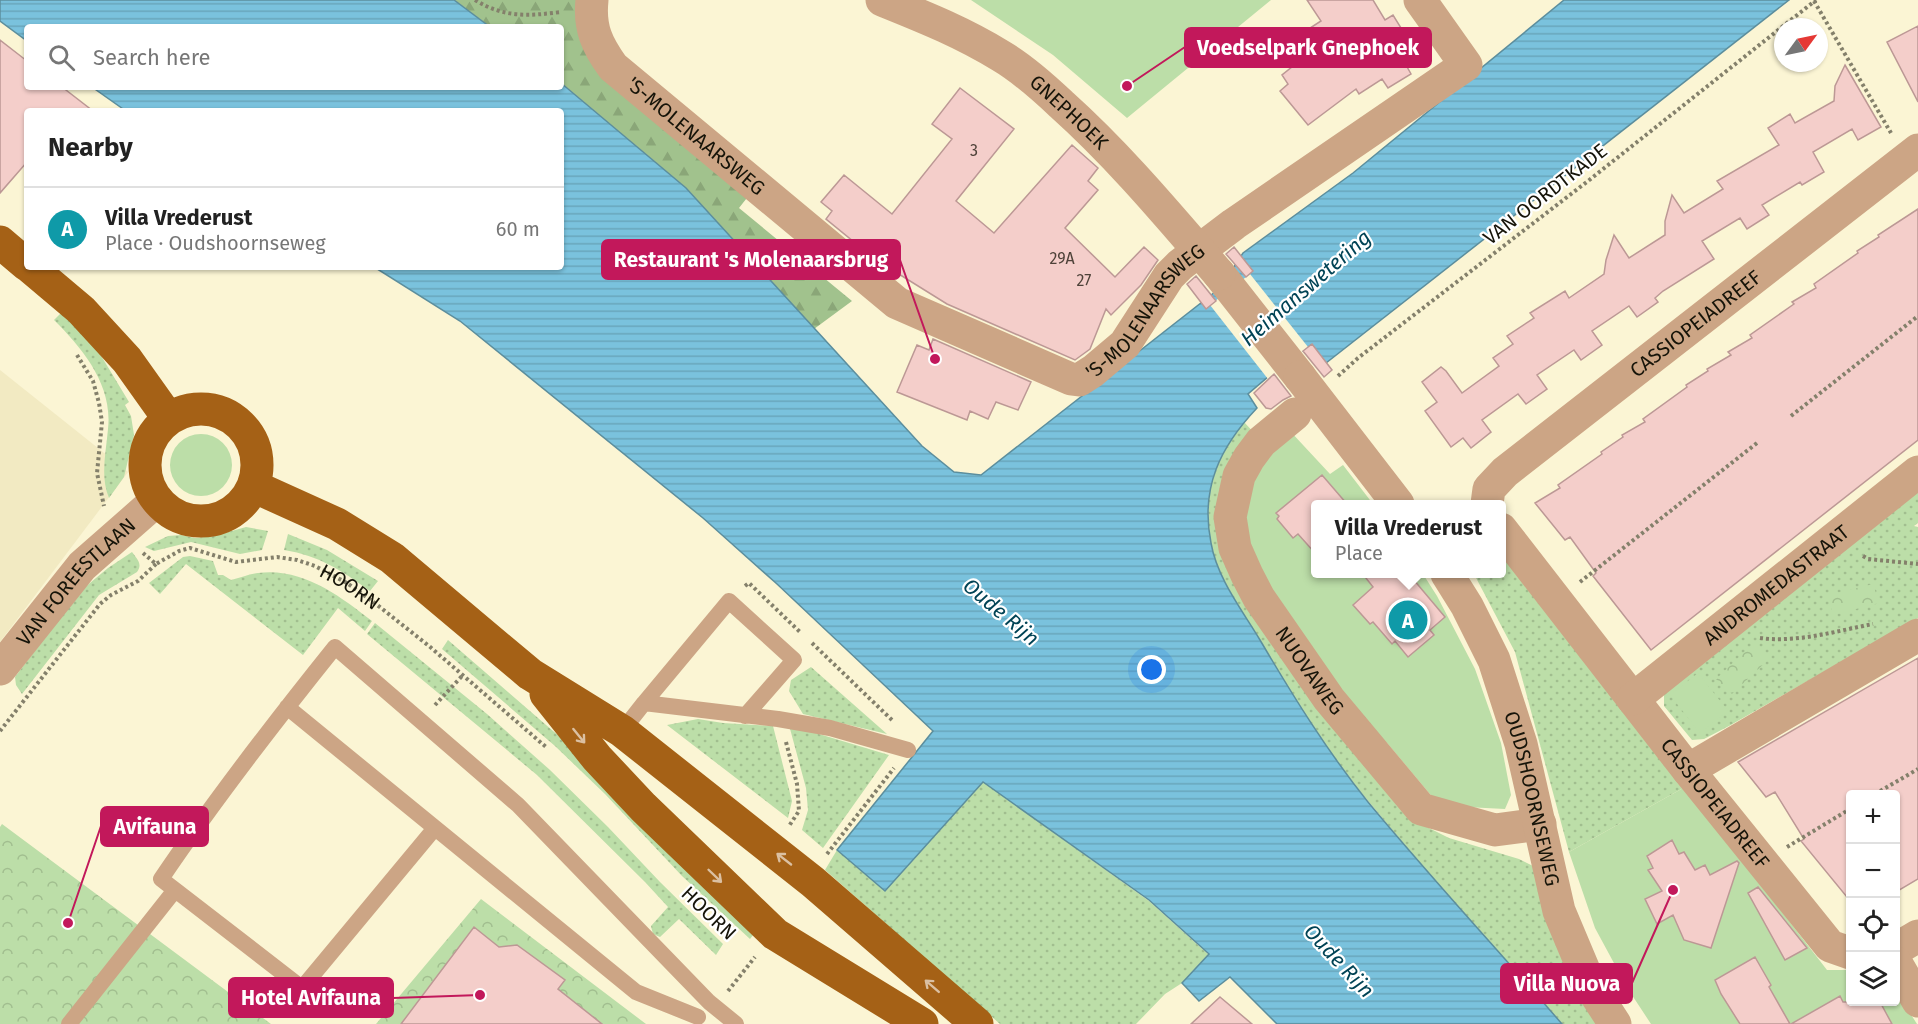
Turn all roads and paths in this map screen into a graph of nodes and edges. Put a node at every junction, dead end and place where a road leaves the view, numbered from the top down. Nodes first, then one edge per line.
1 (475, 0) edge
2 (882, 0) edge
3 (1420, 0) edge
4 (1815, 1) edge
5 (592, 4) edge
6 (1914, 163) edge
7 (0, 242) edge
8 (24, 263) edge
9 (33, 270) edge
10 (1918, 316) edge
11 (72, 350) dead end
12 (1335, 379) dead end
13 (1295, 414) dead end
14 (1791, 416) dead end
15 (169, 419) junction
16 (1757, 443) dead end
17 (1918, 472) edge
18 (253, 486) junction
19 (157, 500) junction
20 (1395, 500) edge
21 (1488, 500) edge
22 (120, 531) junction
23 (1506, 535) edge
24 (1834, 539) junction
25 (156, 564) junction
26 (1918, 564) edge
27 (1450, 578) edge
28 (1557, 600) junction
29 (1881, 623) dead end
30 (1726, 625) junction
31 (1918, 634) edge
32 (0, 669) edge
33 (530, 674) junction
34 (463, 675) junction
35 (1633, 699) junction
36 (644, 703) junction
37 (287, 707) junction
38 (745, 716) junction
39 (778, 719) junction
40 (422, 722) junction
41 (0, 731) edge
42 (622, 731) junction
43 (908, 750) dead end
44 (555, 754) dead end
45 (1918, 769) edge
46 (1688, 770) junction
47 (1883, 790) edge
48 (1846, 812) edge
49 (1540, 824) junction
50 (435, 828) junction
51 (787, 829) dead end
52 (1762, 861) junction
53 (175, 890) junction
54 (1918, 936) edge
55 (1900, 947) edge
56 (746, 950) dead end
57 (1848, 952) edge
58 (1900, 970) edge
59 (1918, 1001) edge
60 (712, 1004) junction
61 (695, 1021) edge
62 (69, 1024) edge
63 (736, 1024) edge
64 (922, 1024) edge
65 (976, 1024) edge
66 (1615, 1024) edge

1 - 5 path
2 - 20 street, GNEPHOEK, bridge
3 - 5 street, 'S-MOLENAARSWEG
4 - 6 path
4 - 12 path, VAN OORDTKADE
6 - 21 street, CASSIOPEIADREEF
7 - 8 main road
9 - 15 main road
10 - 14 path
11 - 22 path
13 - 49 street, NUOVAWEG
15 - 18 main road
15 - 19 main road
16 - 28 path
17 - 24 street, ANDROMEDASTRAAT
18 - 19 main road
18 - 33 main road, HOORN
19 - 22 street, VAN FOREESTLAAN
22 - 25 path
22 - 32 street, VAN FOREESTLAAN
23 - 28 street, CASSIOPEIADREEF
24 - 26 path
24 - 30 street, ANDROMEDASTRAAT
25 - 34 path, HOORN
25 - 41 path, VAN FOREESTLAAN
27 - 49 street, OUDSHOORNSEWEG
28 - 35 street, CASSIOPEIADREEF
29 - 30 path
30 - 35 street, ANDROMEDASTRAAT
31 - 46 street
33 - 42 main road, HOORN
33 -> 64 main road, HOORN
34 - 40 path
34 - 44 path, HOORN
35 - 46 street, CASSIOPEIADREEF
36 - 38 lane
36 - 38 lane
36 - 42 lane
37 - 40 lane
37 - 50 lane
37 - 53 lane
38 - 39 lane
39 - 43 lane
39 - 51 path
40 - 60 lane
65 -> 42 main road, HOORN
45 - 47 path
46 - 52 street, CASSIOPEIADREEF
48 - 52 path
49 - 66 street, OUDSHOORNSEWEG
50 - 53 lane
50 - 61 lane
52 - 57 street, CASSIOPEIADREEF
53 - 62 lane
54 - 55 street
56 - 60 path, HOORN
58 - 59 street
60 - 61 lane
60 - 63 lane

